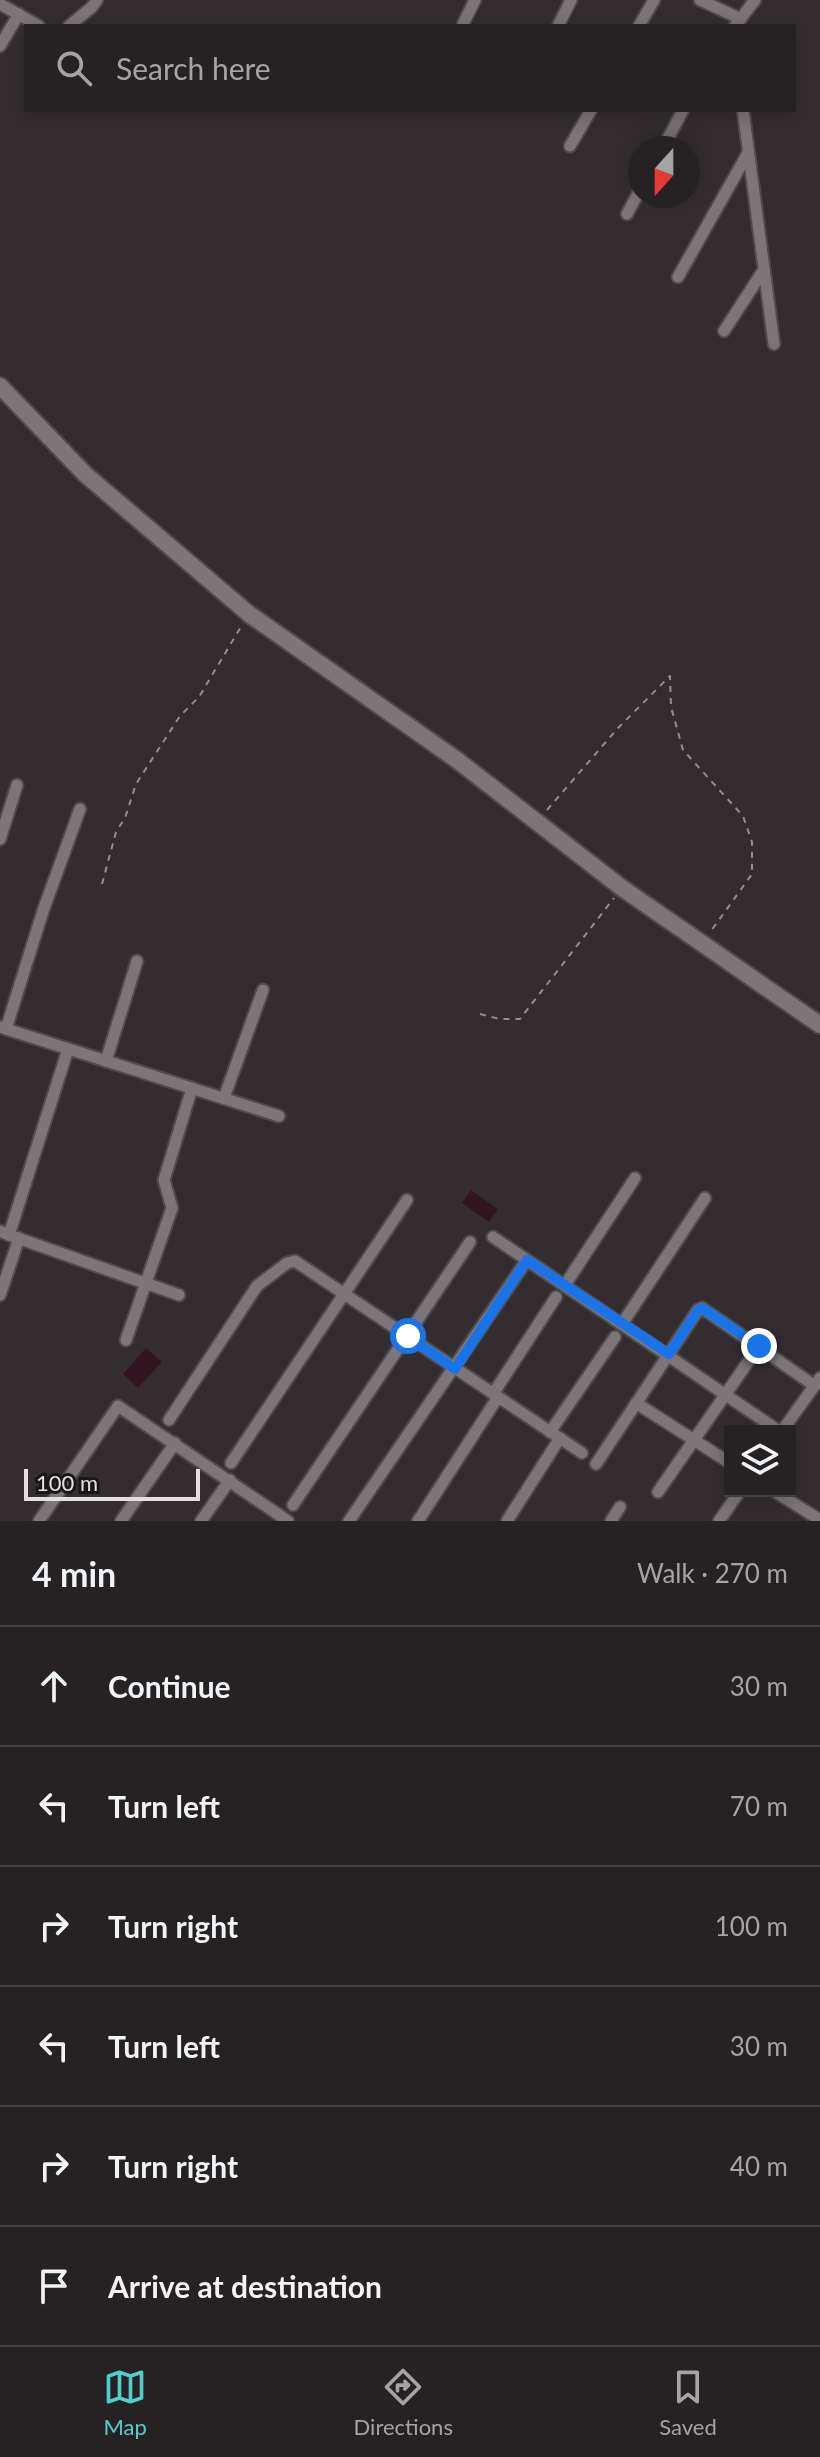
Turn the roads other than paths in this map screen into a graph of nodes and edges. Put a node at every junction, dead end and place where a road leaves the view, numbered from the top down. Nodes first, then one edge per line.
1 (97, 0) edge
2 (475, 0) edge
3 (571, 0) edge
4 (654, 0) edge
5 (700, 0) edge
6 (755, 0) edge
7 (0, 4) edge
8 (19, 14) junction
9 (738, 23) edge
10 (36, 24) edge
11 (71, 24) edge
12 (463, 24) edge
13 (559, 24) edge
14 (640, 24) edge
15 (0, 46) edge
16 (590, 112) edge
17 (682, 112) edge
18 (743, 112) edge
19 (669, 136) edge
20 (570, 146) dead end
21 (748, 153) junction
22 (630, 208) edge
23 (627, 214) dead end
24 (763, 271) junction
25 (678, 277) dead end
26 (724, 331) dead end
27 (774, 344) dead end
28 (0, 386) edge
29 (17, 785) dead end
30 (80, 809) dead end
31 (0, 839) edge
32 (137, 961) dead end
33 (263, 990) dead end
34 (820, 1025) edge
35 (3, 1028) edge
36 (68, 1049) junction
37 (106, 1061) junction
38 (192, 1088) junction
39 (224, 1098) junction
40 (279, 1116) dead end
41 (635, 1178) dead end
42 (705, 1198) dead end
43 (407, 1200) dead end
44 (9, 1235) edge
45 (493, 1237) dead end
46 (470, 1242) dead end
47 (527, 1260) junction
48 (146, 1283) junction
49 (565, 1285) junction
50 (0, 1295) edge
51 (179, 1295) dead end
52 (345, 1295) junction
53 (556, 1297) dead end
54 (622, 1324) junction
55 (408, 1336) junction
56 (615, 1337) dead end
57 (126, 1340) dead end
58 (759, 1346) junction
59 (669, 1354) junction
60 (455, 1369) junction
61 (818, 1382) edge
62 (726, 1393) junction
63 (496, 1396) junction
64 (636, 1403) junction
65 (169, 1420) dead end
66 (772, 1425) edge
67 (786, 1425) edge
68 (555, 1435) junction
69 (695, 1439) junction
70 (175, 1443) junction
71 (582, 1453) dead end
72 (724, 1459) edge
73 (231, 1463) dead end
74 (596, 1464) dead end
75 (230, 1480) junction
76 (658, 1492) dead end
77 (736, 1497) edge
78 (784, 1497) edge
79 (293, 1505) dead end
80 (620, 1507) dead end
81 (819, 1519) edge
82 (39, 1521) edge
83 (121, 1521) edge
84 (201, 1521) edge
85 (288, 1521) edge
86 (349, 1521) edge
87 (418, 1521) edge
88 (507, 1521) edge
89 (611, 1521) edge
90 (719, 1521) edge

1 - 11 street
2 - 12 street
3 - 13 street
4 - 14 street
5 - 9 street
6 - 9 street
7 - 8 street
8 - 10 street
8 - 15 street
16 - 20 street
17 - 19 street
18 - 21 street
21 - 24 street
21 - 25 street
22 - 23 street
24 - 26 street
24 - 27 street
28 - 34 street
29 - 31 street
30 - 35 street
32 - 37 street
33 - 39 street
35 - 36 street
36 - 37 street
36 - 44 street
37 - 38 street
38 - 39 street
38 - 48 street
39 - 40 street
41 - 49 street
42 - 54 street
43 - 52 street
44 - 48 street
44 - 50 street
45 - 47 street
46 - 55 street
47 - 49 street
47 - 60 street
48 - 51 street
48 - 57 street
49 - 54 street
52 - 55 street
52 - 65 street
52 - 73 street
53 - 63 street
54 - 59 street
55 - 60 street
55 - 79 street
56 - 68 street
58 - 59 street
58 - 61 street
58 - 62 street
59 - 62 street
59 - 64 street
60 - 63 street
60 - 86 street
61 - 67 street
62 - 66 street
62 - 69 street
63 - 68 street
63 - 87 street
64 - 69 street
64 - 74 street
68 - 71 street
68 - 88 street
69 - 72 street
69 - 76 street
70 - 75 street
70 - 82 street
70 - 83 street
75 - 84 street
75 - 85 street
77 - 90 street
78 - 81 street
80 - 89 street

